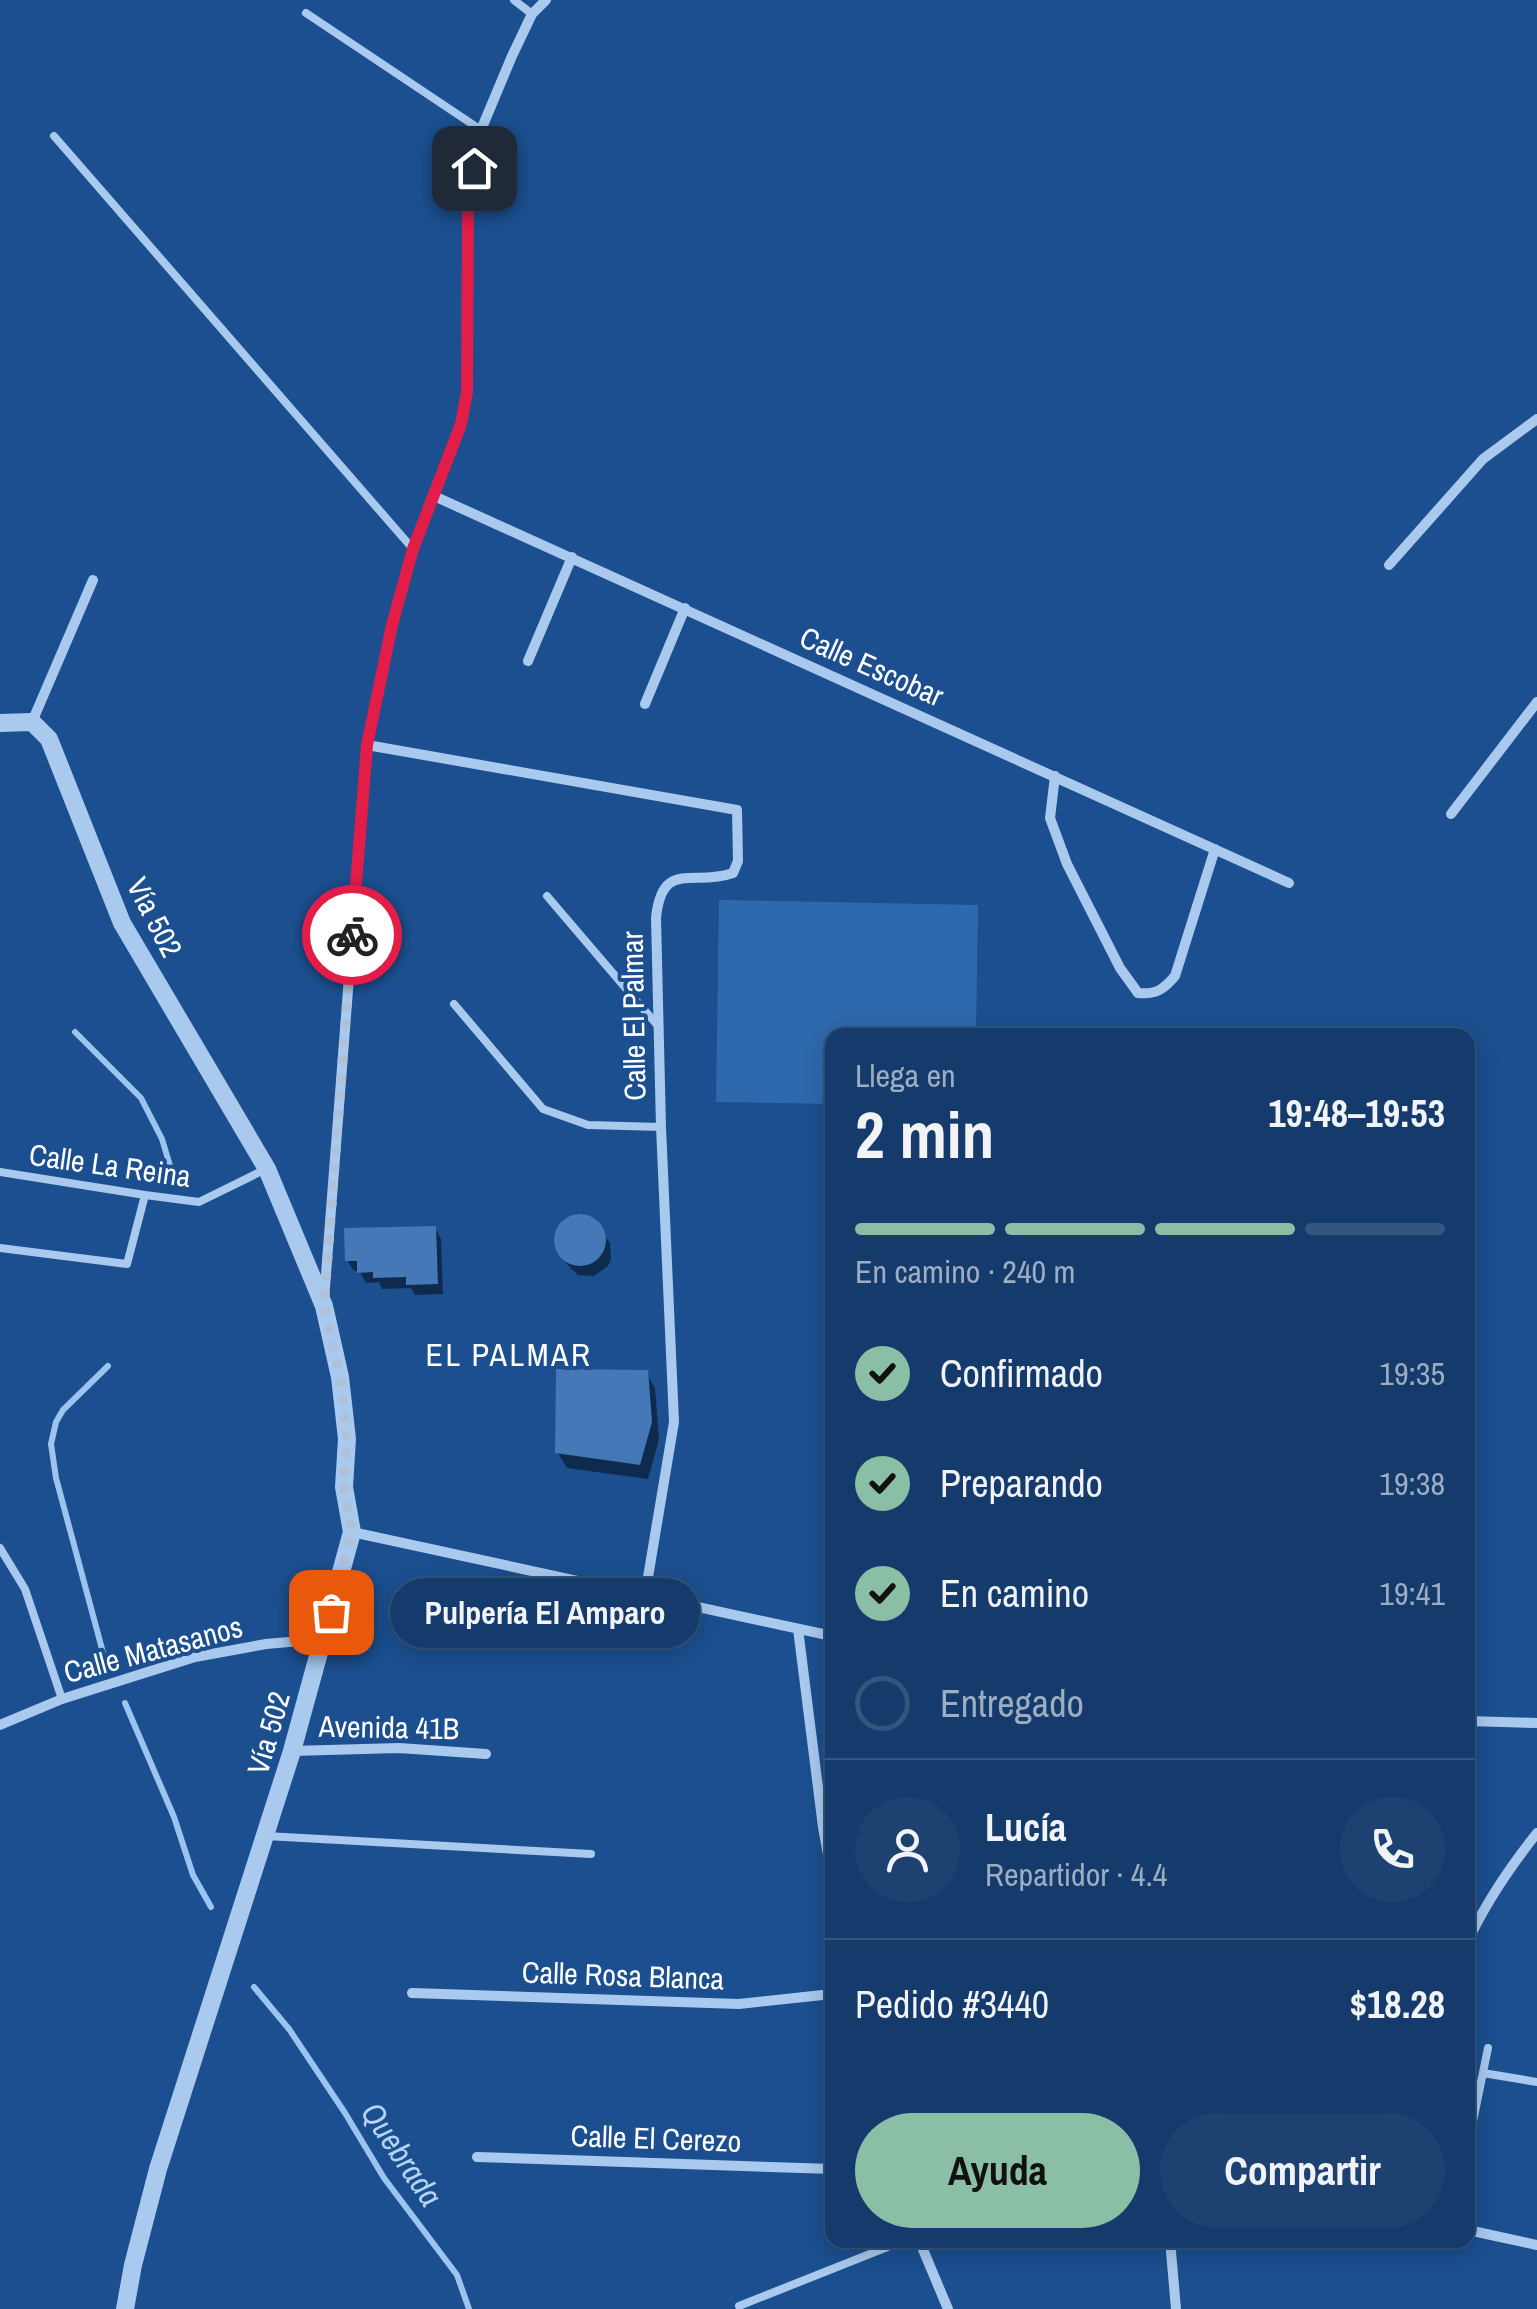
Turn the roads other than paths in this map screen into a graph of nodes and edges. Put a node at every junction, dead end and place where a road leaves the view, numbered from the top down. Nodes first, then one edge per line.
1 (514, 0) edge
2 (546, 0) edge
3 (306, 13) dead end
4 (532, 14) junction
5 (481, 130) junction
6 (54, 136) dead end
7 (1537, 419) edge
8 (434, 496) junction
9 (413, 549) junction
10 (572, 557) junction
11 (1389, 565) dead end
12 (93, 580) dead end
13 (684, 608) junction
14 (528, 661) dead end
15 (1537, 702) edge
16 (645, 704) dead end
17 (32, 722) junction
18 (0, 724) edge
19 (367, 745) junction
20 (1055, 776) junction
21 (1452, 814) dead end
22 (1216, 849) junction
23 (1289, 882) dead end
24 (547, 896) dead end
25 (454, 1004) dead end
26 (658, 1027) junction
27 (660, 1127) junction
28 (268, 1168) junction
29 (0, 1172) edge
30 (145, 1195) junction
31 (0, 1248) edge
32 (324, 1306) junction
33 (352, 1532) junction
34 (0, 1548) edge
35 (645, 1594) junction
36 (798, 1630) junction
37 (825, 1635) edge
38 (323, 1638) junction
39 (62, 1699) junction
40 (1475, 1721) edge
41 (1537, 1723) edge
42 (0, 1725) edge
43 (292, 1752) junction
44 (486, 1754) dead end
45 (1537, 1832) edge
46 (265, 1836) junction
47 (825, 1838) edge
48 (591, 1854) dead end
49 (1475, 1926) edge
50 (412, 1993) dead end
51 (825, 1995) edge
52 (1488, 2048) dead end
53 (1482, 2073) junction
54 (1537, 2082) edge
55 (1475, 2110) edge
56 (477, 2157) dead end
57 (825, 2170) edge
58 (1475, 2232) edge
59 (1537, 2246) edge
60 (885, 2248) edge
61 (922, 2248) edge
62 (1171, 2248) edge
63 (739, 2306) dead end
64 (125, 2309) edge
65 (948, 2309) edge
66 (1176, 2309) edge

1 - 4 lane
2 - 4 street
3 - 5 lane
4 - 5 street
5 - 8 street
6 - 9 lane
7 - 11 street
8 - 9 street
8 - 10 street, Calle Escobar
9 - 19 street
10 - 13 street, Calle Escobar
10 - 14 street
12 - 17 street
13 - 16 street
13 - 20 street, Calle Escobar
15 - 21 street
17 - 18 street
17 - 28 street, Vía 502
19 - 26 street, Calle El Palmar
19 - 32 street
20 - 22 street, Calle Escobar
20 - 22 street
22 - 23 street, Calle Escobar
24 - 26 lane
25 - 27 lane
26 - 27 street, Calle El Palmar
27 - 35 street, Calle El Palmar
28 - 30 lane, Calle La Reina
28 - 32 street, Vía 502
29 - 30 lane, Calle La Reina
30 - 31 lane
32 - 33 street, Vía 502
33 - 35 street
33 - 38 street, Vía 502
34 - 39 lane
35 - 36 street
36 - 37 street
36 - 47 street
38 - 39 street, Calle Matasanos
38 - 43 street, Vía 502
39 - 42 street, Calle Matasanos
40 - 41 street
43 - 44 street, Avenida 41B
43 - 46 street, Vía 502
45 - 49 street
46 - 48 lane
46 - 64 street, Vía 502
50 - 51 street, Calle Rosa Blanca
52 - 53 lane
53 - 54 lane
53 - 55 lane
56 - 57 street, Calle El Cerezo
58 - 59 street
60 - 63 lane
61 - 65 street
62 - 66 street

